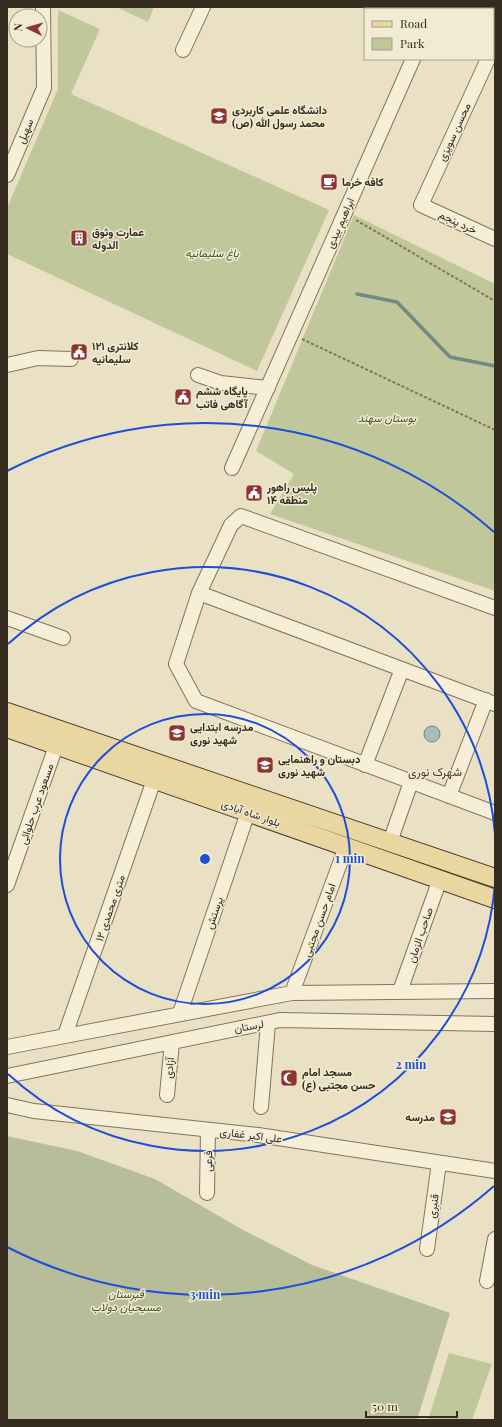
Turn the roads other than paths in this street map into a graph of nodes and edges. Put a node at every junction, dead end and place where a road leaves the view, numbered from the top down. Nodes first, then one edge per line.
1 (44, 7) edge
2 (203, 7) edge
3 (183, 50) dead end
4 (413, 60) edge
5 (488, 60) edge
6 (7, 175) edge
7 (421, 205) joint
8 (495, 239) edge
9 (71, 359) dead end
10 (7, 365) edge
11 (198, 375) dead end
12 (268, 388) junction
13 (232, 468) dead end
14 (199, 594) junction
15 (495, 608) edge
16 (7, 618) edge
17 (63, 638) dead end
18 (402, 669) junction
19 (490, 702) edge
20 (7, 712) edge
21 (7, 728) edge
22 (56, 746) junction
23 (365, 765) junction
24 (154, 780) junction
25 (411, 782) junction
26 (449, 796) junction
27 (248, 812) junction
28 (495, 813) edge
29 (390, 842) junction
30 (346, 847) junction
31 (495, 878) edge
32 (440, 879) junction
33 (7, 885) edge
34 (495, 899) edge
35 (400, 991) junction
36 (495, 991) edge
37 (292, 993) junction
38 (180, 1013) junction
39 (268, 1023) junction
40 (495, 1024) edge
41 (66, 1035) junction
42 (172, 1042) junction
43 (7, 1047) edge
44 (7, 1076) edge
45 (167, 1095) dead end
46 (7, 1105) edge
47 (261, 1108) dead end
48 (208, 1130) junction
49 (439, 1162) junction
50 (495, 1171) edge
51 (207, 1193) dead end
52 (495, 1239) edge
53 (427, 1249) dead end
54 (487, 1281) dead end

1 - 6 street, سهیل
2 - 3 street
4 - 12 street, ابراهیم بیدی
5 - 7 street, محسن سویزی
7 - 8 street, خرد پنجم
9 - 10 street
11 - 12 street
12 - 13 street, ابراهیم بیدی
14 - 15 street
14 - 18 street
14 - 23 street
16 - 17 street
18 - 19 street
18 - 23 street
19 - 26 street
20 - 29 main road, بلوار شاه آبادی
21 - 22 main road, بلوار شاه آبادی
22 - 24 main road, بلوار شاه آبادی
22 - 33 street, مسعود عرب حلوائی
23 - 25 street
24 - 27 main road, بلوار شاه آبادی
24 - 41 street, ۱۲ متری محمدی
25 - 26 street
25 - 29 street
26 - 28 street
27 - 30 main road, بلوار شاه آبادی
27 - 38 street, پرستش
29 - 31 main road, بلوار شاه آبادی
30 - 32 main road, بلوار شاه آبادی
30 - 37 street, امام حسن مجتبی
32 - 34 main road, بلوار شاه آبادی
32 - 35 street, صاحب الزمان
35 - 36 street
35 - 37 street
37 - 38 street
38 - 41 street
39 - 40 street, لرستان
39 - 42 street, لرستان
39 - 47 street
41 - 43 street
42 - 44 street, لرستان
42 - 45 street, آزادی
46 - 48 street, علی اکبر غفاری
48 - 49 street, علی اکبر غفاری
48 - 51 street, فرعی
49 - 50 street, علی اکبر غفاری
49 - 53 street, قنبری
52 - 54 street

